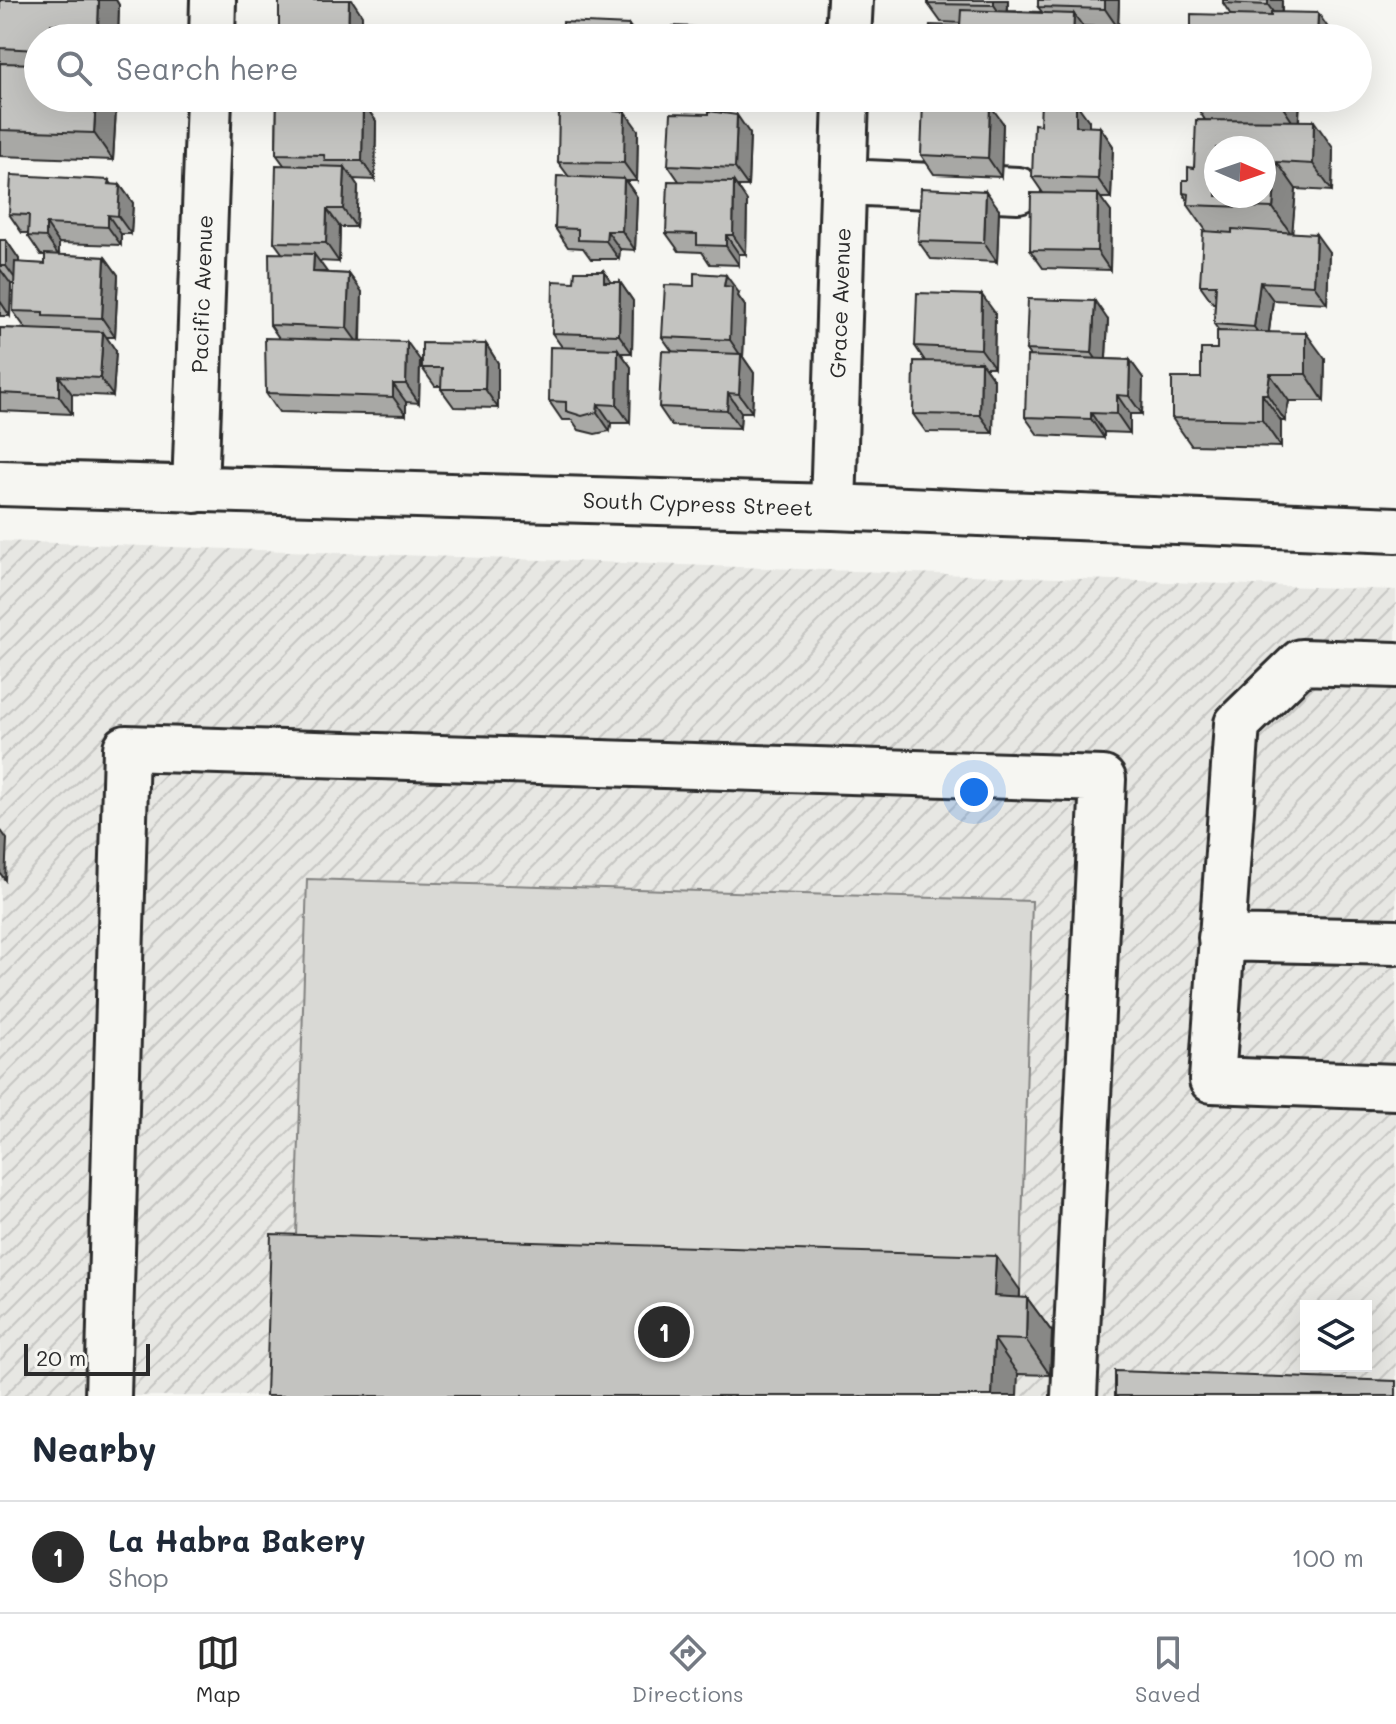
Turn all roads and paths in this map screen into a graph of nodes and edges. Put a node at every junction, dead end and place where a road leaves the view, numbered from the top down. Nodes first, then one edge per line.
1 (213, 0) edge
2 (850, 0) edge
3 (212, 24) edge
4 (849, 24) edge
5 (208, 112) edge
6 (846, 112) edge
7 (844, 182) junction
8 (1018, 190) dead end
9 (0, 483) edge
10 (195, 490) junction
11 (833, 507) junction
12 (1396, 530) edge
13 (1396, 665) edge
14 (1221, 938) junction
15 (1396, 942) edge
16 (1396, 1087) edge
17 (108, 1396) edge
18 (1074, 1396) edge

1 - 3 street
2 - 4 street
5 - 10 street, Pacific Avenue
6 - 7 street, Grace Avenue
7 - 8 street
7 - 11 street, Grace Avenue
9 - 10 street, South Cypress Street
10 - 11 street, South Cypress Street
11 - 12 street, South Cypress Street
13 - 14 street
14 - 15 street
14 - 16 street
17 - 18 street

